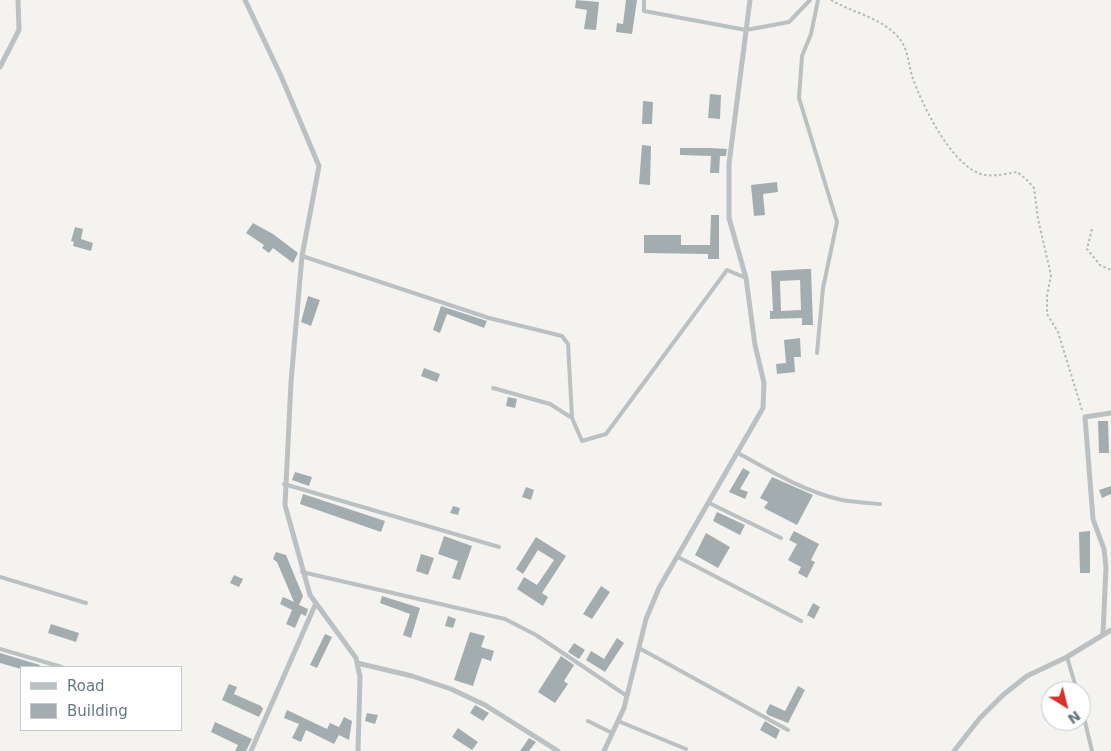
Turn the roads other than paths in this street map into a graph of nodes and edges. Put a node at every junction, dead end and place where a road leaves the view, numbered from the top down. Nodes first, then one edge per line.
1 (18, 0) edge
2 (245, 0) edge
3 (644, 0) edge
4 (750, 0) edge
5 (810, 0) edge
6 (818, 0) edge
7 (746, 30) junction
8 (0, 67) edge
9 (302, 256) junction
10 (746, 278) junction
11 (818, 352) dead end
12 (493, 388) dead end
13 (1111, 413) edge
14 (572, 418) junction
15 (738, 453) junction
16 (284, 484) junction
17 (709, 503) junction
18 (880, 504) dead end
19 (781, 538) dead end
20 (499, 547) dead end
21 (678, 557) junction
22 (302, 572) junction
23 (0, 577) edge
24 (86, 603) dead end
25 (316, 603) junction
26 (801, 621) dead end
27 (1111, 630) edge
28 (1103, 633) junction
29 (639, 648) junction
30 (0, 649) edge
31 (1067, 657) junction
32 (357, 662) junction
33 (59, 666) edge
34 (1074, 681) edge
35 (627, 696) junction
36 (588, 720) dead end
37 (618, 721) junction
38 (788, 730) dead end
39 (1087, 731) edge
40 (612, 733) junction
41 (686, 749) dead end
42 (251, 751) edge
43 (360, 751) edge
44 (558, 751) edge
45 (604, 751) edge
46 (954, 751) edge
47 (1092, 751) edge

1 - 8 street
2 - 9 street
3 - 7 lane
4 - 7 street
5 - 7 lane
6 - 11 lane
7 - 10 street
9 - 14 lane
9 - 16 street
10 - 14 lane
10 - 15 street
12 - 14 lane
13 - 28 street
15 - 17 street
15 - 18 lane
16 - 20 lane
16 - 22 street
17 - 19 lane
17 - 21 street
21 - 26 lane
21 - 29 street
22 - 25 street
22 - 35 lane
23 - 24 lane
25 - 32 street
25 - 42 street
27 - 28 street
28 - 31 street
29 - 35 street
29 - 38 lane
30 - 33 lane
31 - 34 lane
31 - 46 street
32 - 43 street
32 - 44 street
35 - 37 street
36 - 40 lane
37 - 40 street
37 - 41 lane
39 - 47 lane
40 - 45 street

